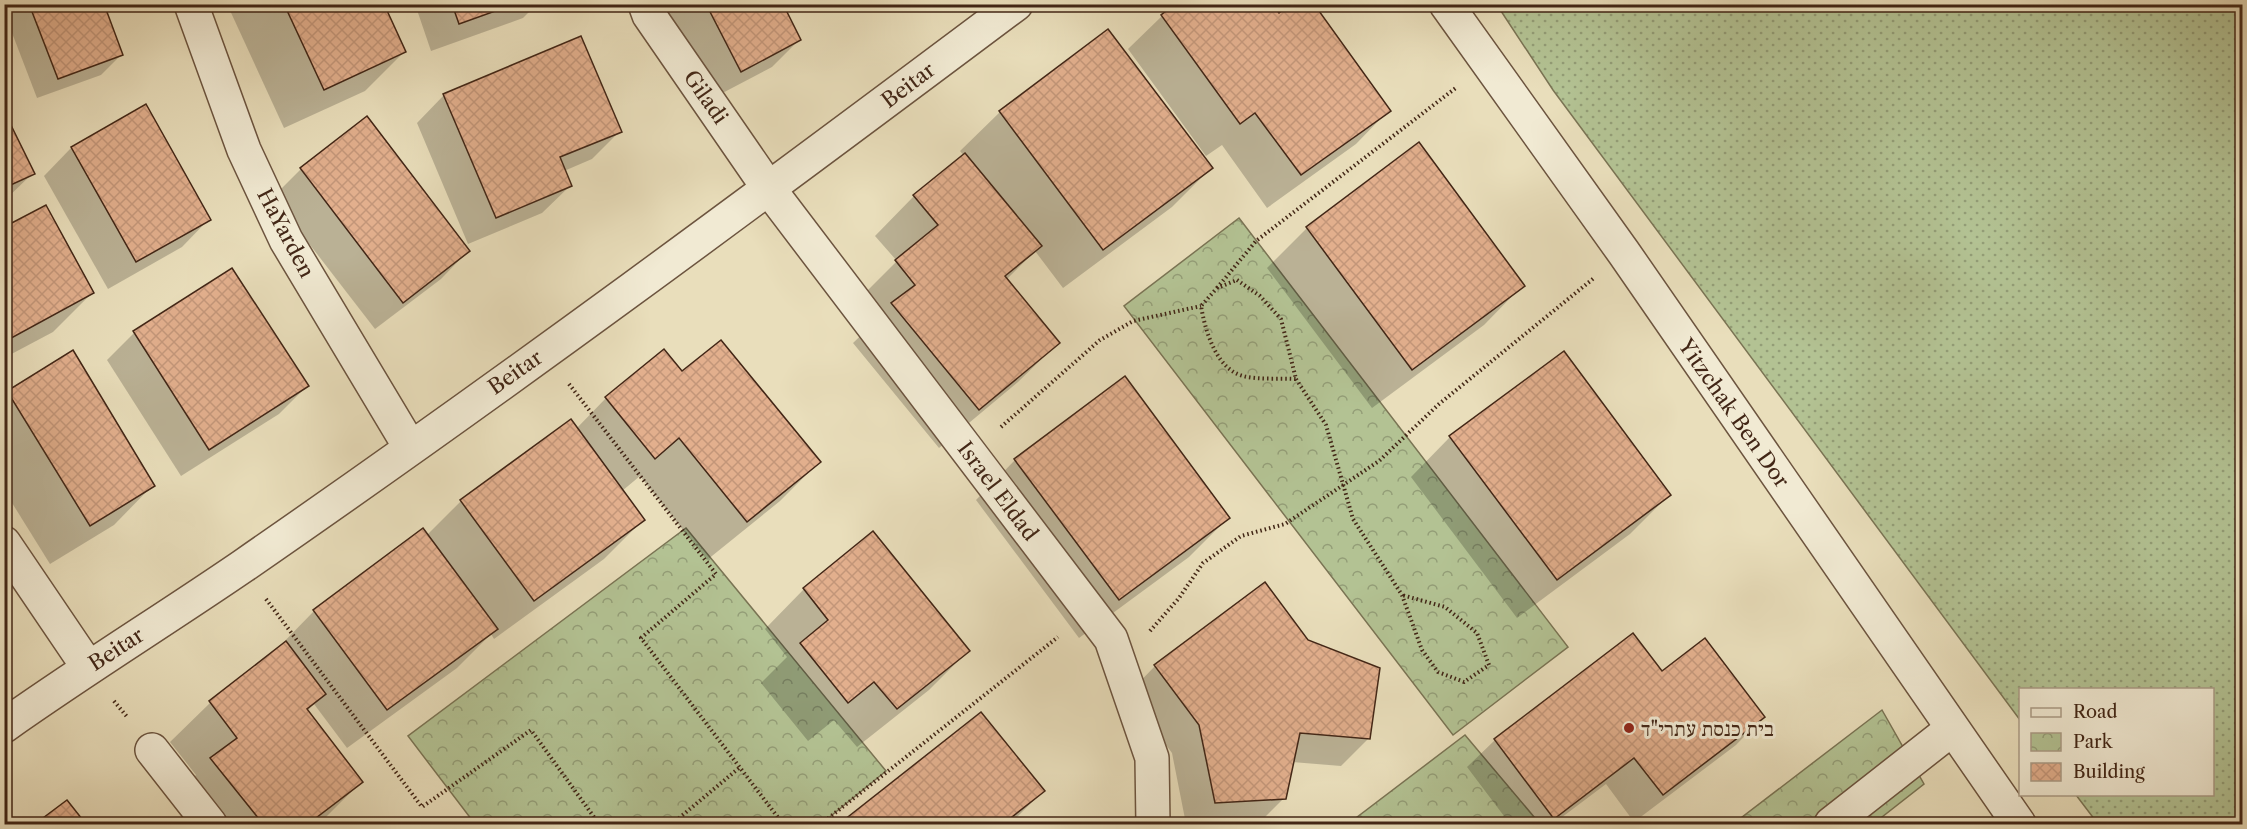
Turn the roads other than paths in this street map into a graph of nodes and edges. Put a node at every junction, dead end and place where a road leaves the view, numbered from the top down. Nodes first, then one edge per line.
1 (191, 4) edge
2 (645, 4) edge
3 (1016, 4) edge
4 (1446, 4) edge
5 (769, 189) junction
6 (410, 447) junction
7 (4, 543) edge
8 (88, 667) junction
9 (4, 726) edge
10 (1952, 729) junction
11 (152, 750) road end
12 (210, 825) edge
13 (1153, 825) edge
14 (1831, 825) edge
15 (2019, 825) edge

1 - 6 street, HaYarden
2 - 5 street, Giladi
3 - 5 street, Beitar
4 - 10 street, Yitzchak Ben Dor
5 - 6 street, Beitar
5 - 13 street, Israel Eldad
6 - 8 street, Beitar
7 - 8 street
8 - 9 street, Beitar
10 - 14 street
10 - 15 street, Yitzchak Ben Dor
11 - 12 street

